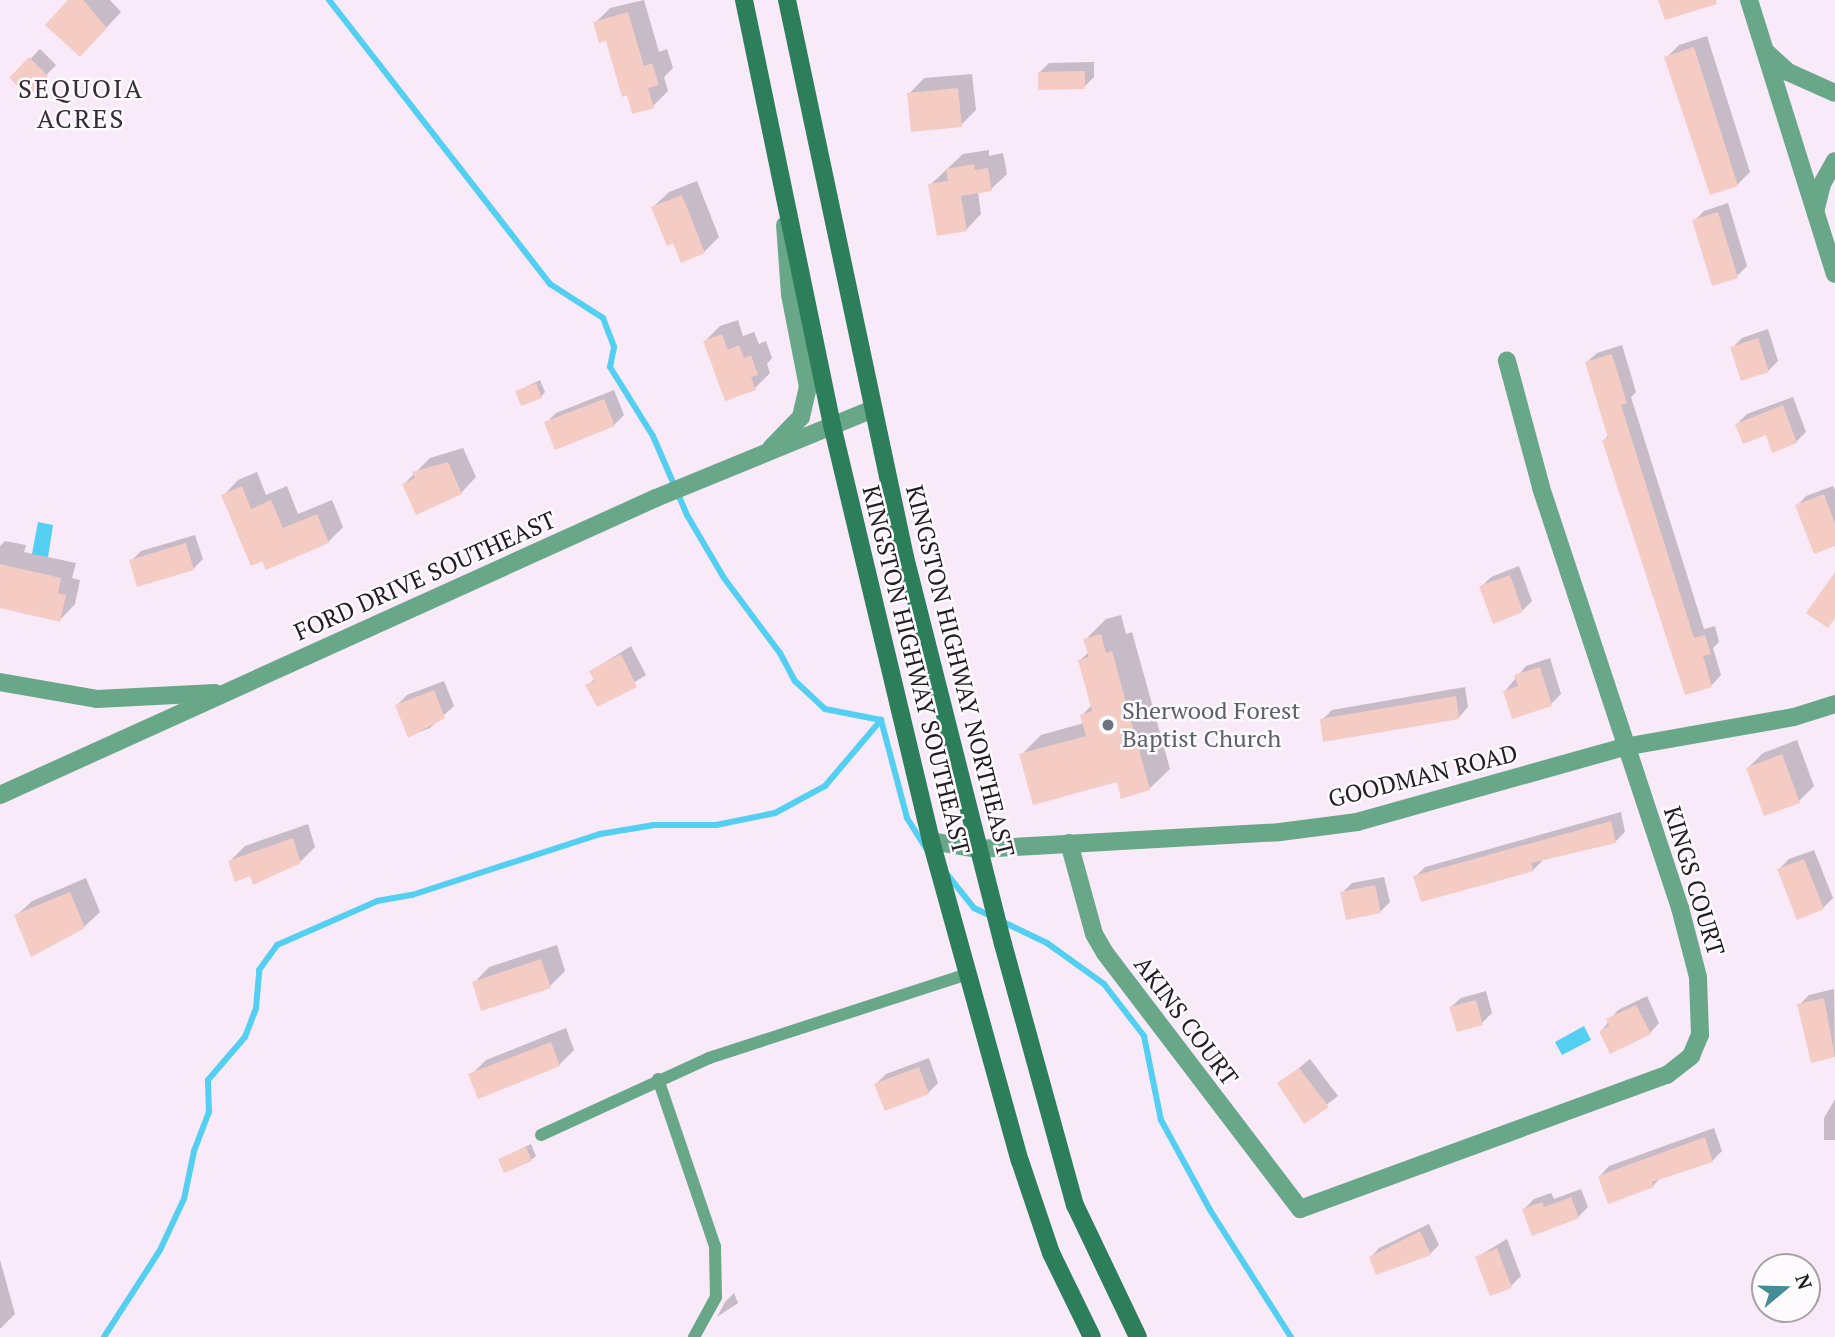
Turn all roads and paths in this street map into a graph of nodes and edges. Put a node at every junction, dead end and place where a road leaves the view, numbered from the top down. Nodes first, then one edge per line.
1 (744, 0) edge
2 (787, 0) edge
3 (1749, 0) edge
4 (1766, 52) junction
5 (1835, 93) edge
6 (1835, 161) edge
7 (781, 176) junction
8 (1816, 212) junction
9 (1835, 274) edge
10 (1507, 361) dead end
11 (873, 409) junction
12 (832, 425) junction
13 (765, 454) junction
14 (0, 682) edge
15 (222, 692) junction
16 (1835, 704) edge
17 (1624, 747) junction
18 (0, 795) edge
19 (931, 841) junction
20 (1069, 843) junction
21 (978, 849) junction
22 (967, 974) junction
23 (658, 1079) junction
24 (541, 1135) dead end
25 (1300, 1209) joint
26 (694, 1337) edge
27 (1091, 1337) edge
28 (1138, 1337) edge

1 - 7 main road, KINGSTON HIGHWAY SOUTHEAST
2 - 11 main road, KINGSTON HIGHWAY NORTHEAST
3 - 4 street
4 - 5 street
4 - 8 street
6 - 8 street
7 - 12 main road, KINGSTON HIGHWAY SOUTHEAST
7 - 13 street
8 - 9 street
10 - 17 street, KINGS COURT
11 - 12 street, FORD DRIVE SOUTHEAST
11 - 21 main road, KINGSTON HIGHWAY NORTHEAST
12 - 13 street, FORD DRIVE SOUTHEAST
12 - 19 main road, KINGSTON HIGHWAY SOUTHEAST
13 - 15 street, FORD DRIVE SOUTHEAST
14 - 15 street
15 - 18 street, FORD DRIVE SOUTHEAST
16 - 17 street, GOODMAN ROAD
17 - 20 street, GOODMAN ROAD
17 - 25 street, KINGS COURT
19 - 21 street, GOODMAN ROAD
19 - 22 main road, KINGSTON HIGHWAY SOUTHEAST
20 - 21 street, GOODMAN ROAD
20 - 25 street, AKINS COURT
21 - 28 main road, KINGSTON HIGHWAY NORTHEAST
22 - 23 lane
22 - 27 main road, KINGSTON HIGHWAY SOUTHEAST
23 - 24 lane
23 - 26 lane

